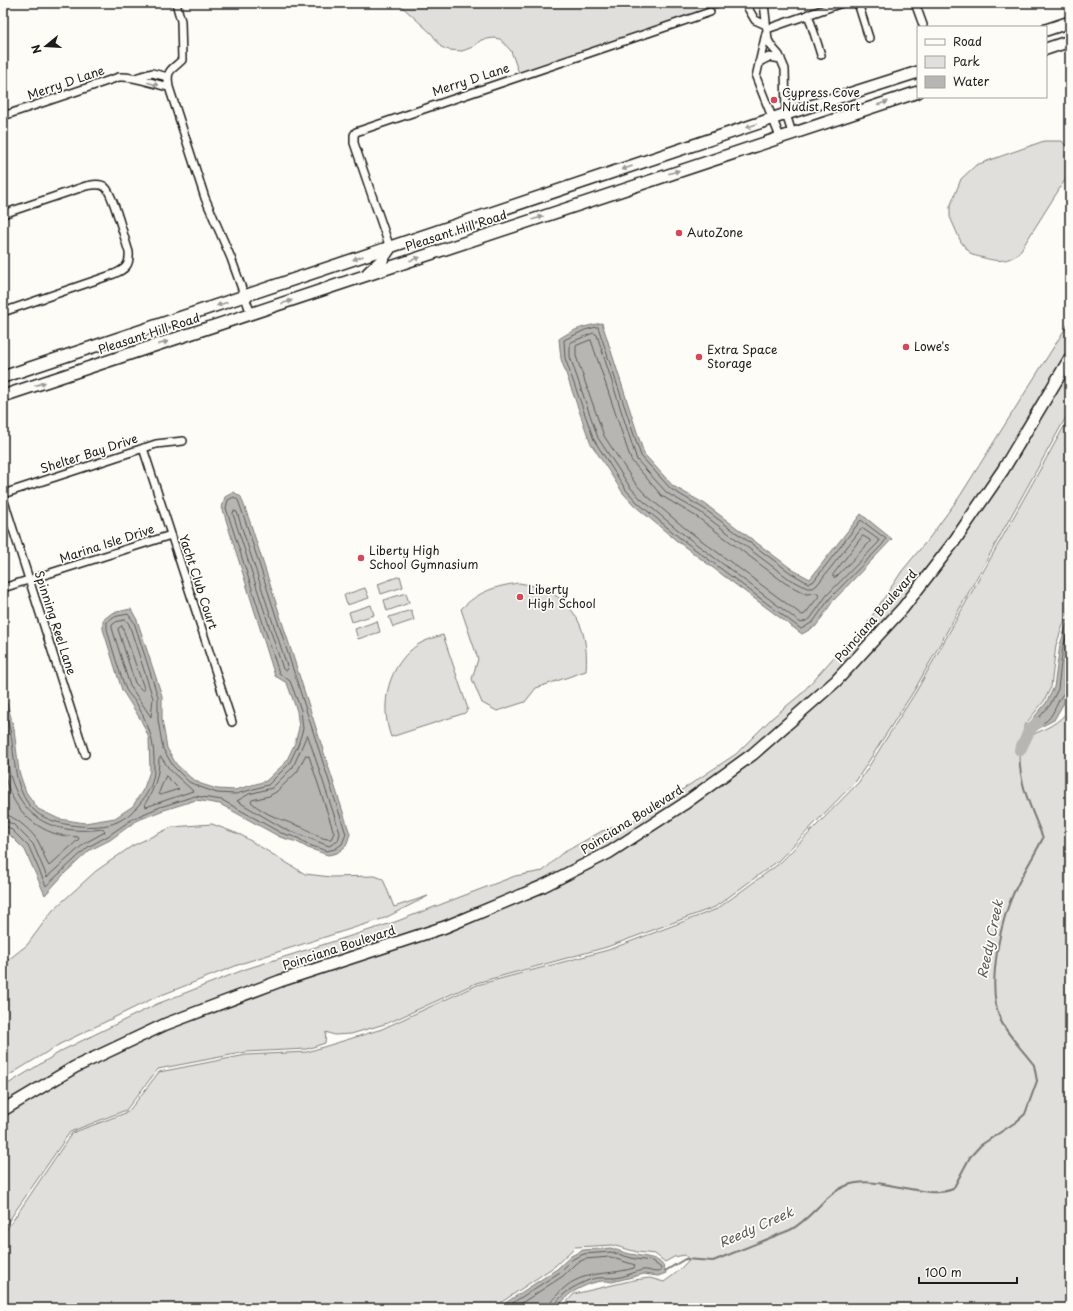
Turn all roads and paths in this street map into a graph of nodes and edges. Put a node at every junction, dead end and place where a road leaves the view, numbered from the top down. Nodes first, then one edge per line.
1 (176, 3) edge
2 (745, 3) edge
3 (764, 3) edge
4 (842, 3) edge
5 (858, 3) edge
6 (916, 3) edge
7 (710, 12) dead end
8 (808, 14) junction
9 (1070, 22) edge
10 (923, 25) dead end
11 (766, 27) junction
12 (1047, 30) edge
13 (870, 38) dead end
14 (1070, 42) edge
15 (1047, 49) edge
16 (821, 55) dead end
17 (781, 59) junction
18 (759, 62) junction
19 (917, 72) edge
20 (138, 77) junction
21 (168, 77) junction
22 (170, 87) junction
23 (917, 92) edge
24 (786, 114) junction
25 (3, 116) edge
26 (771, 119) junction
27 (792, 133) junction
28 (780, 137) junction
29 (3, 214) edge
30 (390, 248) junction
31 (364, 276) junction
32 (245, 296) junction
33 (3, 312) edge
34 (251, 314) junction
35 (1070, 358) edge
36 (3, 377) edge
37 (3, 396) edge
38 (183, 441) dead end
39 (143, 448) junction
40 (3, 494) edge
41 (3, 498) edge
42 (171, 535) junction
43 (29, 580) junction
44 (3, 588) edge
45 (232, 722) dead end
46 (85, 754) dead end
47 (3, 1110) edge

1 - 21 street
2 - 11 street
3 - 11 street
4 - 8 street
5 - 13 street
6 - 10 street
7 - 30 street, Merry D Lane
8 - 11 street
8 - 16 street
9 - 12 main road
11 - 17 street
11 - 18 street
14 - 15 main road
17 - 18 street
17 - 24 street
18 - 26 street
19 - 24 main road, Pleasant Hill Road
20 - 21 street, Merry D Lane
20 -> 22 street, Merry D Lane
20 - 25 street, Merry D Lane
21 - 22 street
22 - 32 street
27 -> 23 main road, Pleasant Hill Road
24 - 26 main road, Pleasant Hill Road
24 - 27 street
26 - 28 street
26 -> 30 main road, Pleasant Hill Road
27 - 28 main road, Pleasant Hill Road
31 -> 28 main road, Pleasant Hill Road
29 - 33 street
30 - 31 main road
30 -> 32 main road, Pleasant Hill Road
34 -> 31 main road, Pleasant Hill Road
32 - 34 street
32 -> 36 main road, Pleasant Hill Road
37 -> 34 main road, Pleasant Hill Road
35 - 47 main road, Poinciana Boulevard
38 - 39 street, Shelter Bay Drive
39 - 40 street, Shelter Bay Drive
39 - 42 street, Yacht Club Court
41 - 43 street, Spinning Reel Lane
42 - 43 street, Marina Isle Drive
42 - 45 street, Yacht Club Court
43 - 44 street, Marina Isle Drive
43 - 46 street, Spinning Reel Lane

